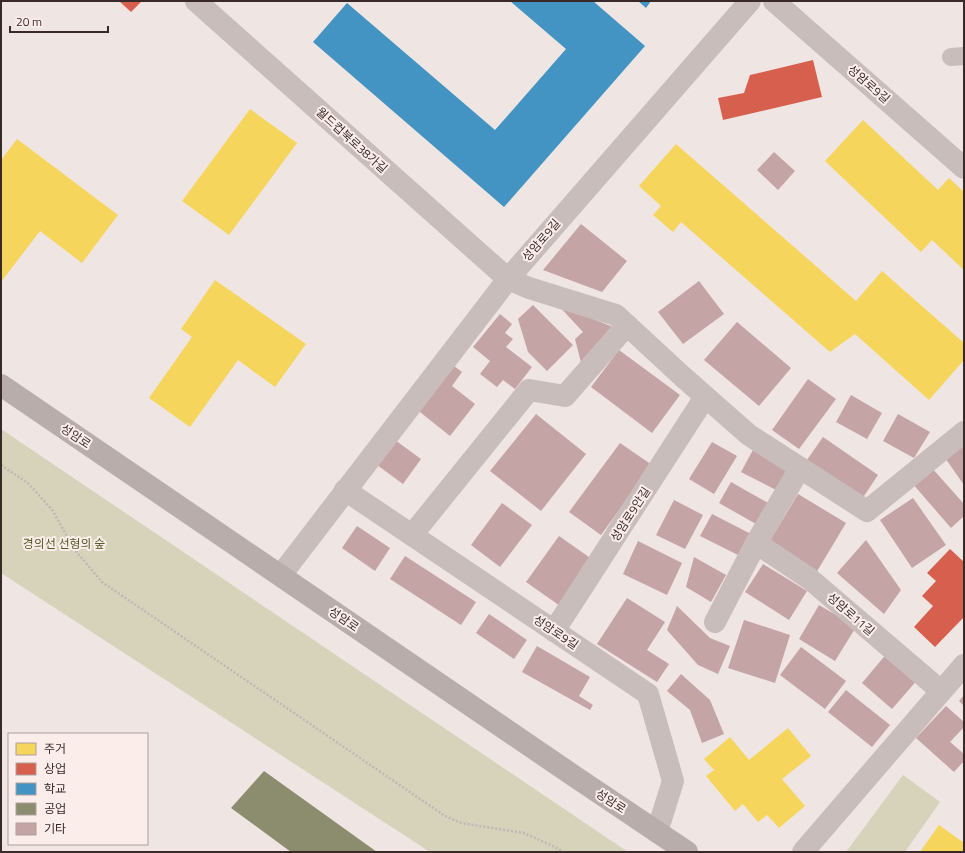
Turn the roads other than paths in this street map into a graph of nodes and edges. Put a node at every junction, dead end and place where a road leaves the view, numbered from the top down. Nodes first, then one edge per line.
1 (196, 1) edge
2 (750, 1) edge
3 (774, 1) edge
4 (964, 168) edge
5 (508, 279) junction
6 (627, 325) junction
7 (1, 384) edge
8 (705, 397) junction
9 (964, 432) edge
10 (800, 468) junction
11 (346, 490) junction
12 (412, 535) junction
13 (756, 543) junction
14 (281, 575) junction
15 (715, 622) dead end
16 (554, 631) junction
17 (964, 665) edge
18 (941, 691) junction
19 (657, 832) junction
20 (687, 852) edge
21 (803, 852) edge

1 - 5 street, 월드컵북로38가길
2 - 5 street, 성암로9길
3 - 4 street, 성암로9길
5 - 6 street
5 - 11 street, 성암로9길
6 - 8 street
6 - 12 street
7 - 14 main road, 성암로
8 - 10 street
8 - 16 street, 성암로9안길
9 - 10 street
10 - 13 street
11 - 12 street, 성암로9길
11 - 14 street, 성암로9길
12 - 16 street, 성암로9길
13 - 15 street
13 - 18 street, 성암로11길
14 - 19 main road, 성암로
16 - 19 street, 성암로9길
17 - 18 street
18 - 21 street
19 - 20 main road, 성암로

